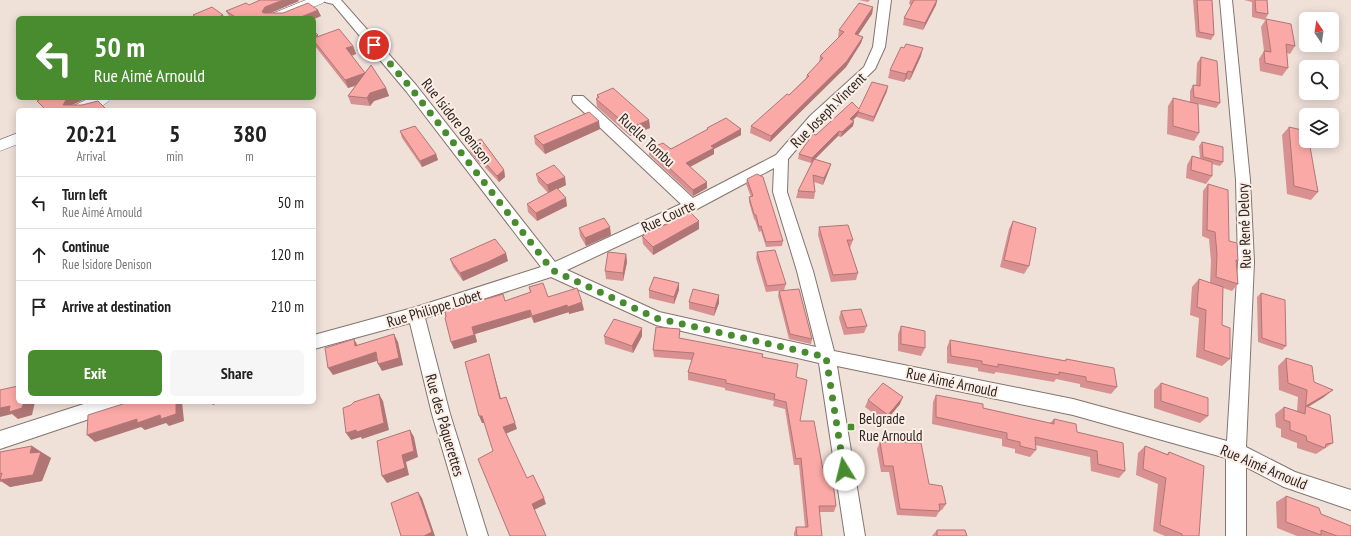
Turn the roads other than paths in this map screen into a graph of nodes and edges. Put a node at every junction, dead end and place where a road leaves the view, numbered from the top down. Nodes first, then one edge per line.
1 (318, 0) edge
2 (329, 0) edge
3 (885, 0) edge
4 (1226, 0) edge
5 (279, 16) edge
6 (578, 99) dead end
7 (99, 100) edge
8 (81, 108) edge
9 (16, 139) edge
10 (0, 146) edge
11 (781, 158) junction
12 (692, 206) junction
13 (552, 270) junction
14 (416, 314) junction
15 (316, 341) edge
16 (826, 357) junction
17 (109, 404) edge
18 (0, 440) edge
19 (1236, 452) junction
20 (1351, 500) edge
21 (478, 536) edge
22 (855, 536) edge
23 (1236, 536) edge

1 - 5 street
2 - 13 street, Rue Isidore Denison
3 - 11 street, Rue Joseph Vincent
4 - 19 street, Rue René Delory
6 - 12 street, Ruelle Tombu
7 - 8 street
9 - 10 street
11 - 12 street, Rue Courte
11 - 16 street, Rue Joseph Vincent
12 - 13 street, Rue Courte
13 - 14 street, Rue Philippe Lobet
13 - 16 street, Rue Aimé Arnould
14 - 15 street, Rue Philippe Lobet
14 - 21 street, Rue des Pâquerettes
16 - 19 street, Rue Aimé Arnould
16 - 22 street, Rue Joseph Vincent
17 - 18 street
19 - 20 street, Rue Aimé Arnould
19 - 23 street, Rue René Delory

